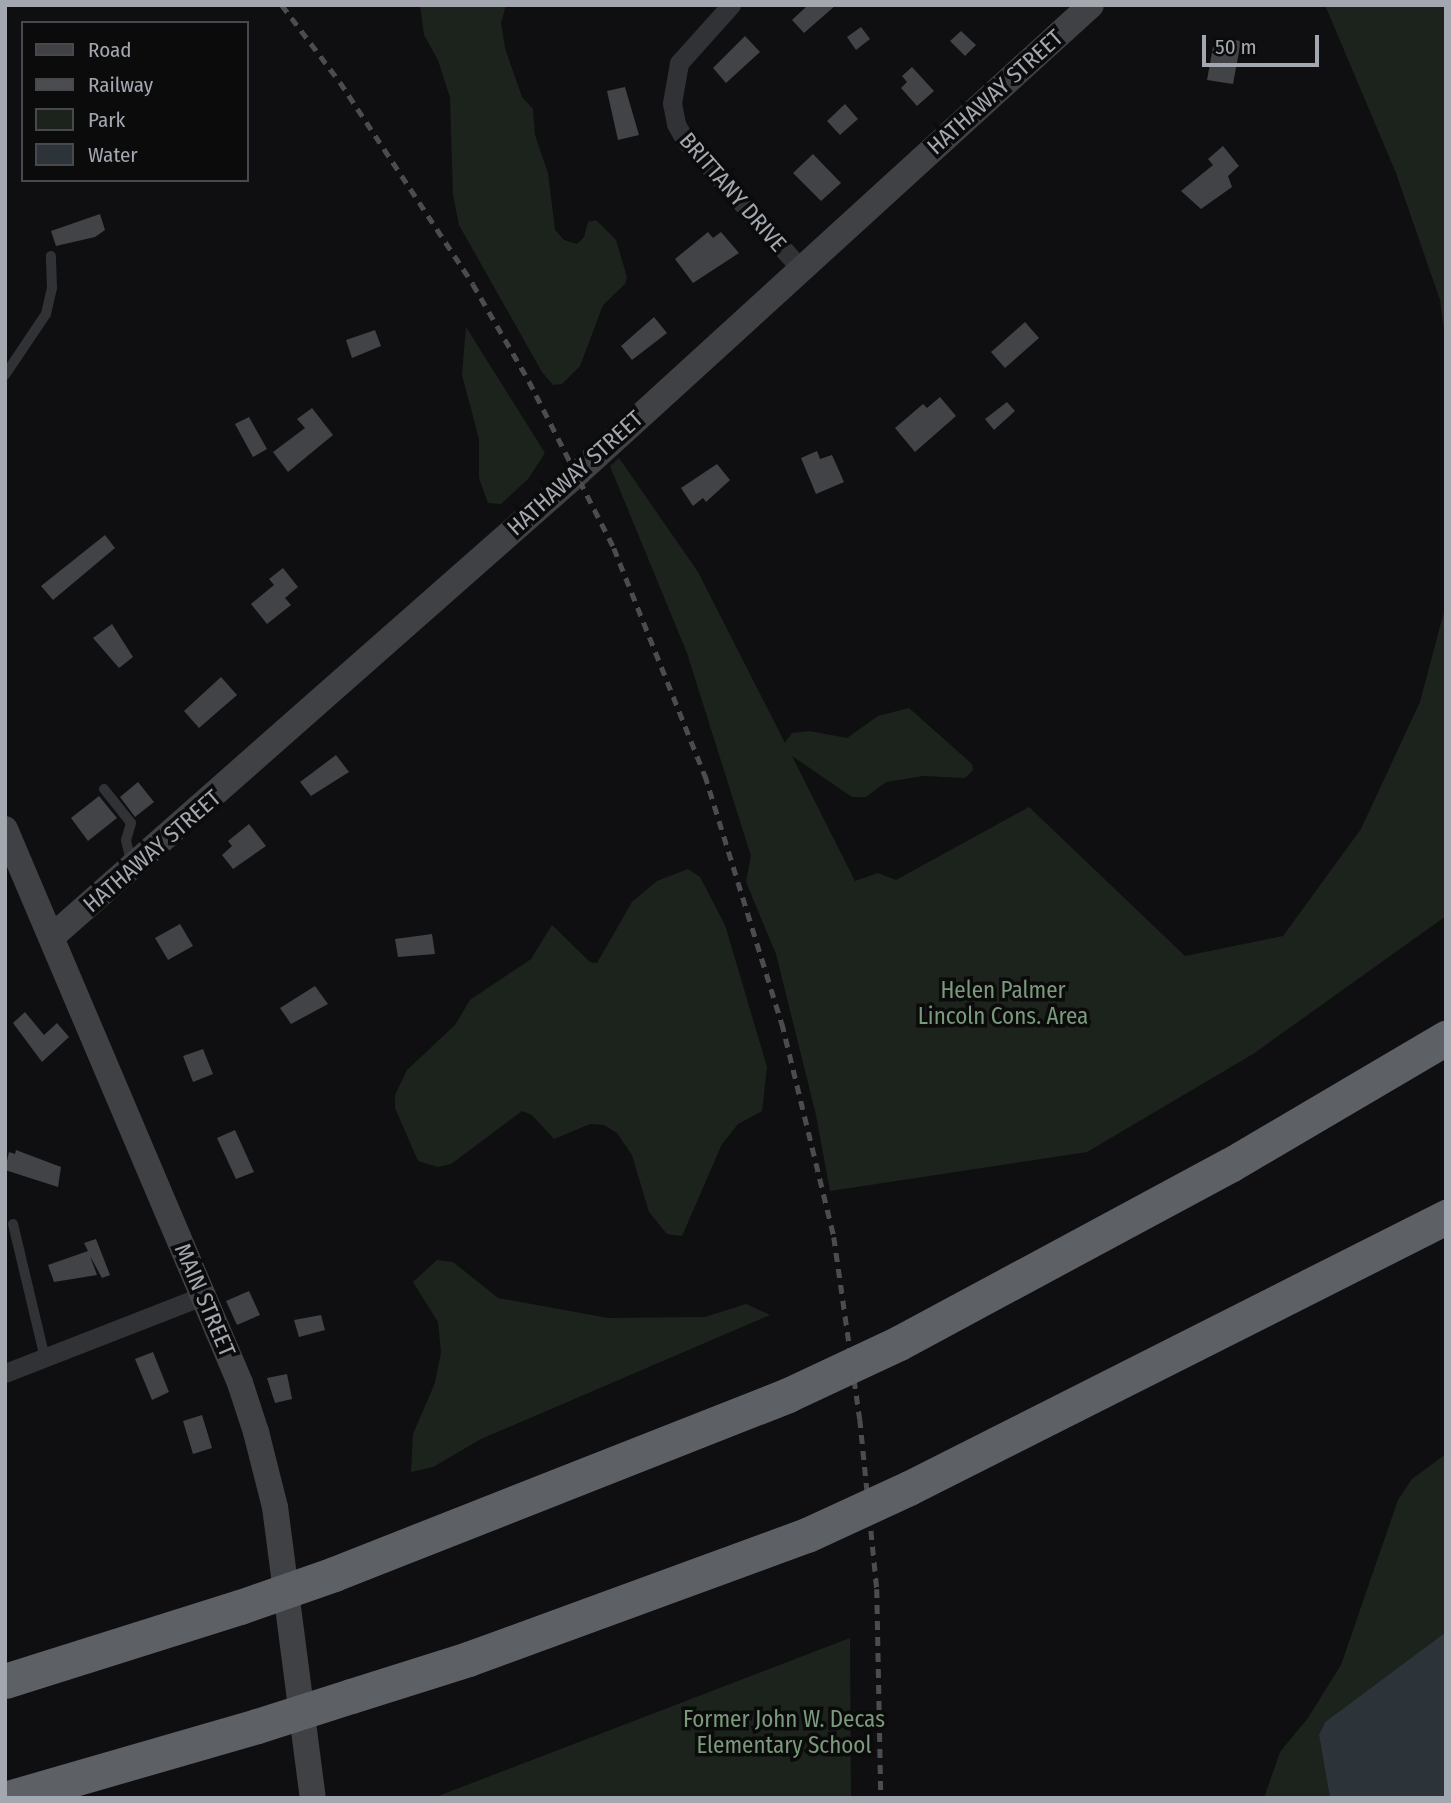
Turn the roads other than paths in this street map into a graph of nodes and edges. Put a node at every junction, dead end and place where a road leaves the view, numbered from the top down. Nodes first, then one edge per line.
1 (731, 5) edge
2 (1091, 5) edge
3 (51, 256) dead end
4 (801, 270) junction
5 (5, 375) edge
6 (104, 789) dead end
7 (5, 829) edge
8 (132, 869) junction
9 (54, 935) junction
10 (1446, 1038) edge
11 (1446, 1217) edge
12 (13, 1224) dead end
13 (203, 1296) junction
14 (46, 1357) junction
15 (5, 1373) edge
16 (5, 1681) edge
17 (8, 1798) edge
18 (313, 1798) edge

1 - 4 street, BRITTANY DRIVE
2 - 4 street, HATHAWAY STREET
3 - 5 lane
4 - 8 street, HATHAWAY STREET
6 - 8 lane
7 - 9 street, MAIN STREET
8 - 9 street, HATHAWAY STREET
9 - 13 street, MAIN STREET
10 - 16 highway, bridge
11 - 17 highway, bridge
12 - 14 lane
13 - 14 street
13 - 18 street, MAIN STREET
14 - 15 street

